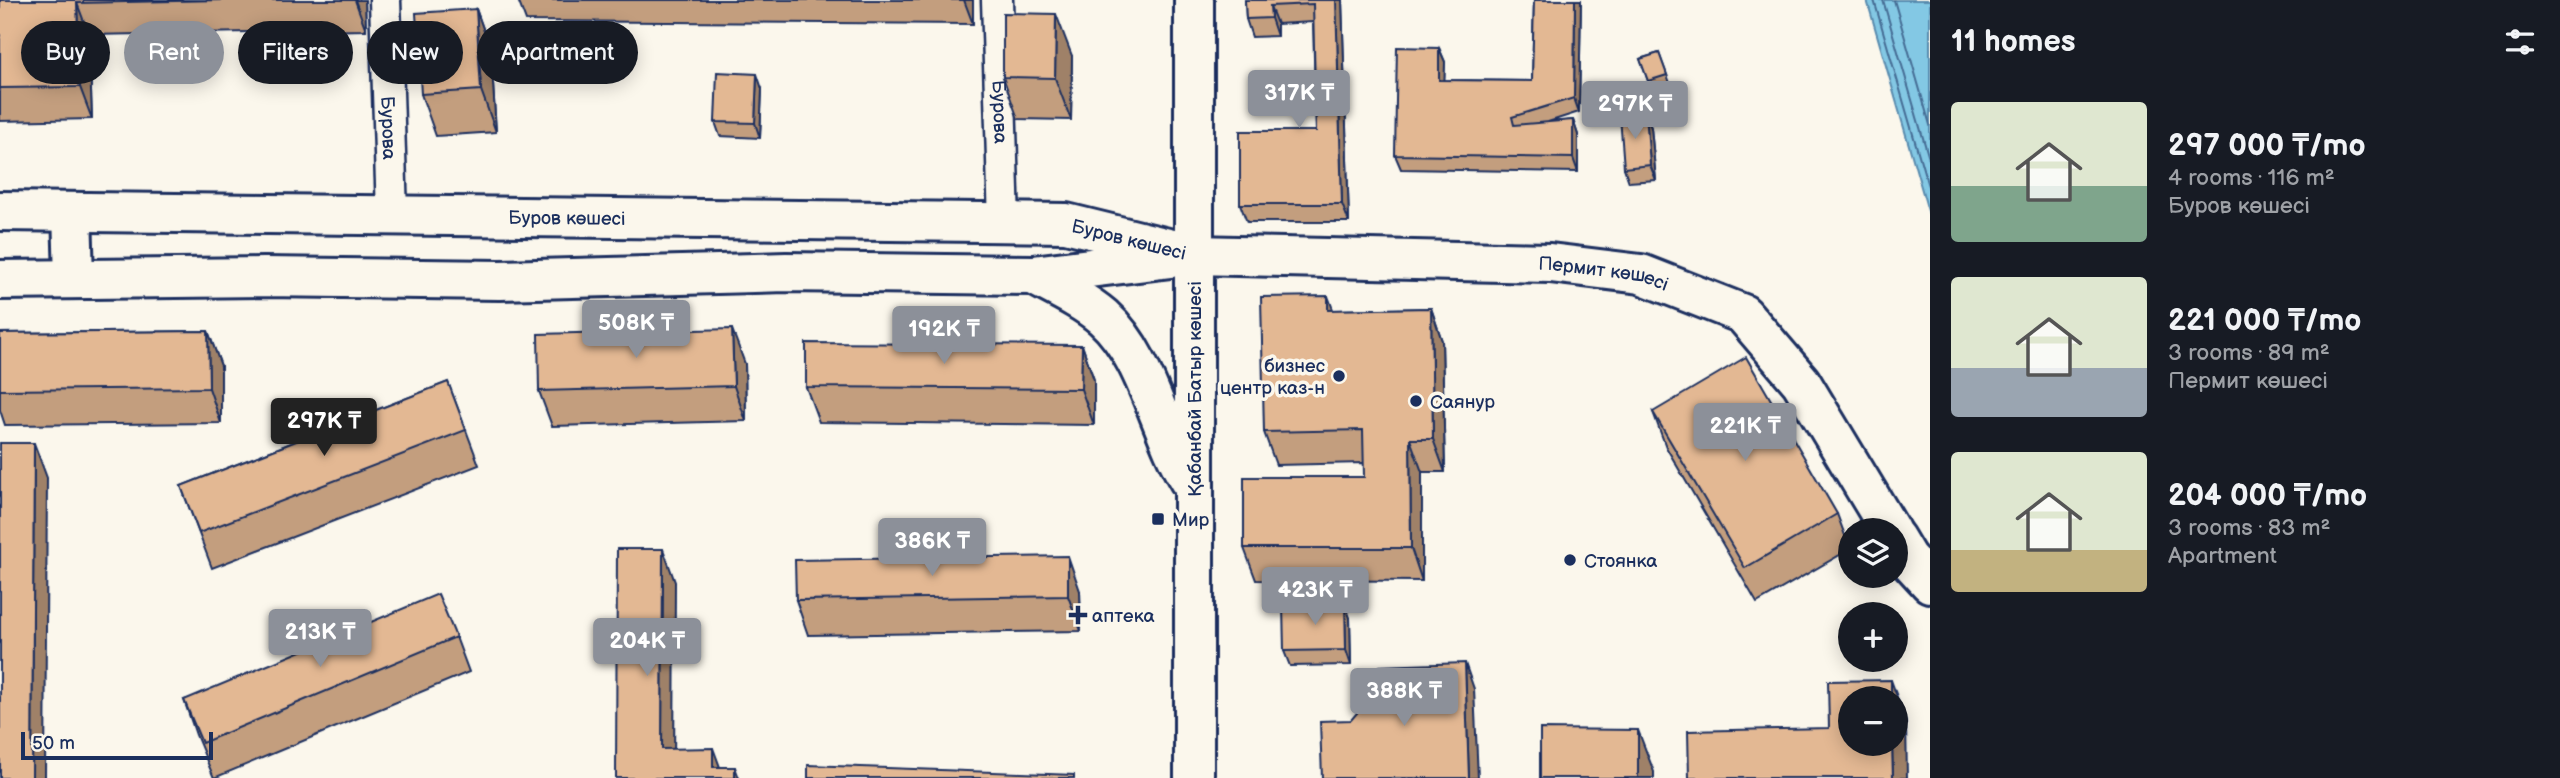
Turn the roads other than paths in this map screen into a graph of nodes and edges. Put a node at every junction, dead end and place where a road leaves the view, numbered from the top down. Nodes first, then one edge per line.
1 (385, 0) edge
2 (997, 0) edge
3 (1194, 0) edge
4 (0, 211) edge
5 (72, 212) junction
6 (392, 214) junction
7 (1004, 222) junction
8 (1195, 255) junction
9 (1033, 275) junction
10 (74, 278) junction
11 (0, 280) edge
12 (1194, 488) junction
13 (1884, 518) edge
14 (1908, 559) edge
15 (1930, 583) edge
16 (1194, 778) edge

1 - 6 street, Бурова
2 - 7 street, Бурова
3 - 8 main road, Қабанбай Батыр көшесі
4 - 5 main road, Буров көшесі
5 - 6 main road, Буров көшесі
5 - 10 main road
6 - 7 main road, Буров көшесі
7 - 8 main road, Буров көшесі
8 - 9 main road, Буров көшесі
8 - 12 main road, Қабанбай Батыр көшесі
8 - 13 main road, Пермит көшесі
9 - 10 main road, Буров көшесі
9 - 12 main road
10 - 11 main road, Буров көшесі
12 - 16 main road, Қабанбай Батыр көшесі
14 - 15 main road

